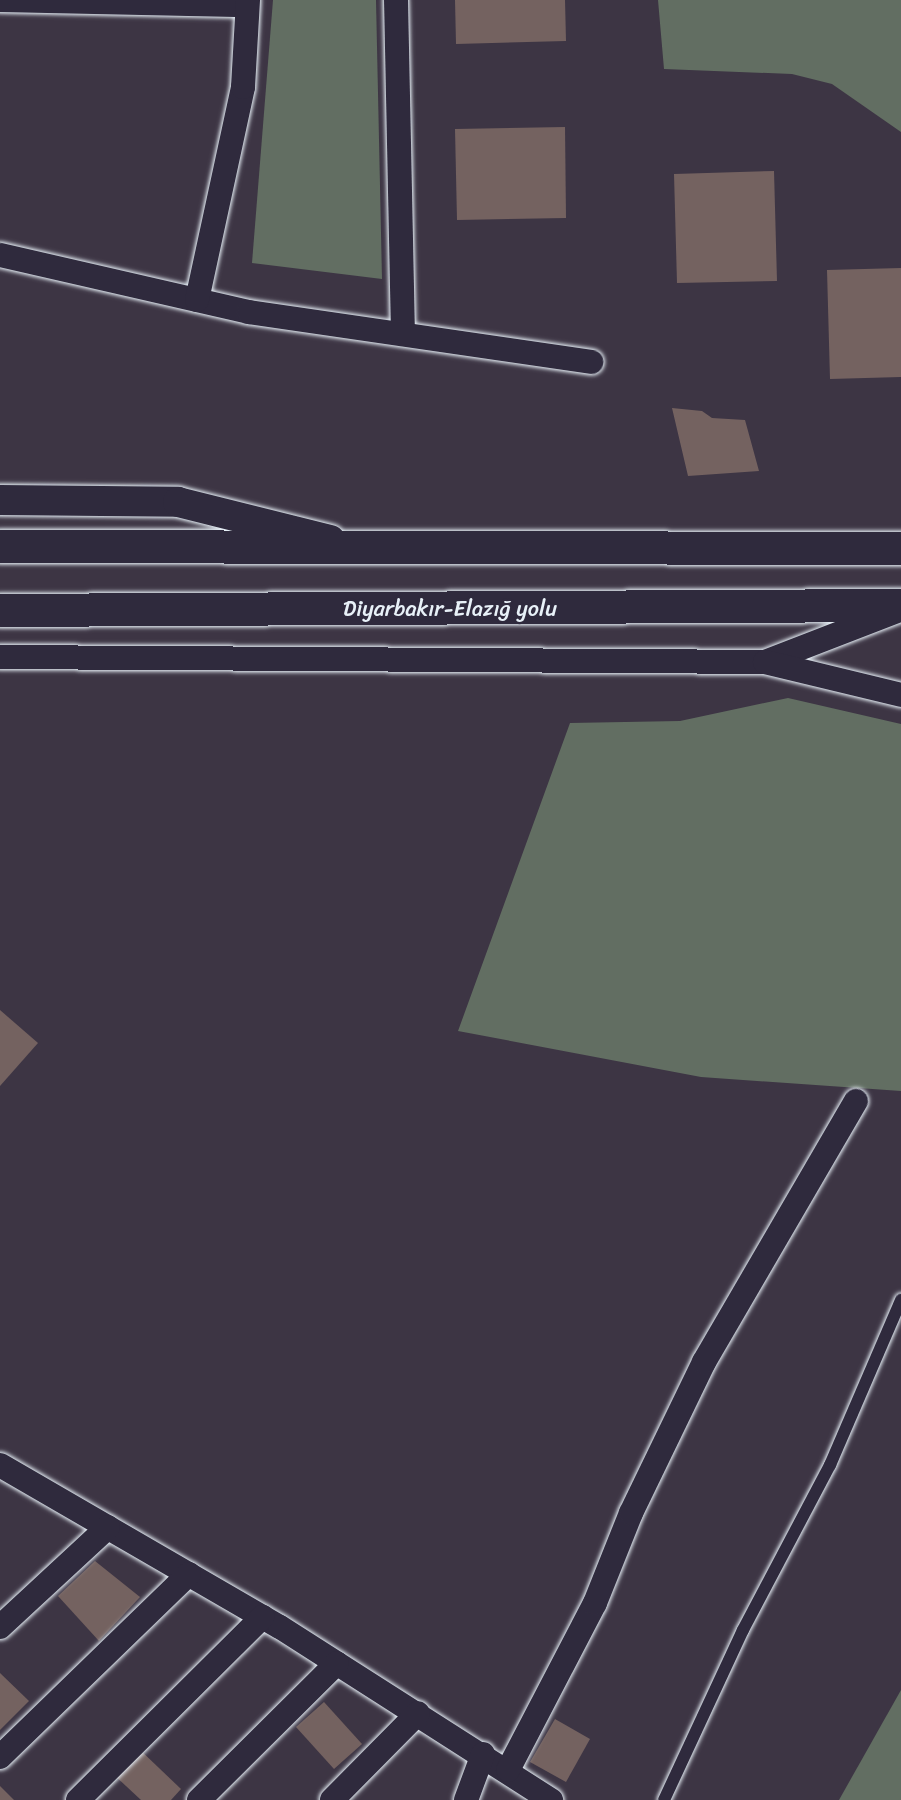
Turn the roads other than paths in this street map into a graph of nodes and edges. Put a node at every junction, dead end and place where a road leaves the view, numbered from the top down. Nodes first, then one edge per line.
1 (0, 0) edge
2 (396, 0) edge
3 (247, 2) edge
4 (0, 255) edge
5 (197, 300) junction
6 (403, 334) junction
7 (591, 362) dead end
8 (0, 500) edge
9 (0, 546) edge
10 (359, 548) junction
11 (901, 548) edge
12 (901, 607) edge
13 (0, 610) edge
14 (0, 657) edge
15 (765, 662) junction
16 (901, 696) edge
17 (856, 1101) dead end
18 (901, 1300) edge
19 (2, 1470) edge
20 (108, 1527) junction
21 (189, 1574) junction
22 (262, 1617) junction
23 (0, 1627) edge
24 (337, 1663) junction
25 (418, 1713) junction
26 (483, 1754) junction
27 (0, 1757) edge
28 (508, 1770) junction
29 (78, 1800) edge
30 (199, 1800) edge
31 (332, 1800) edge
32 (466, 1800) edge
33 (551, 1800) edge
34 (664, 1800) edge

1 - 3 street
2 - 6 street
3 - 5 street
4 - 5 street
5 - 6 street
6 - 7 street
8 - 10 street
9 - 10 highway
10 - 11 highway
12 - 13 highway, Diyarbakır-Elazığ yolu
12 - 15 street
14 - 15 street
15 - 16 street
17 - 28 street
18 - 34 lane
19 - 20 street
20 - 21 street
20 - 23 street
21 - 22 street
21 - 27 street
22 - 24 street
22 - 29 street
24 - 25 street
24 - 30 street
25 - 26 street
25 - 31 street
26 - 28 street
26 - 32 street
28 - 33 street

